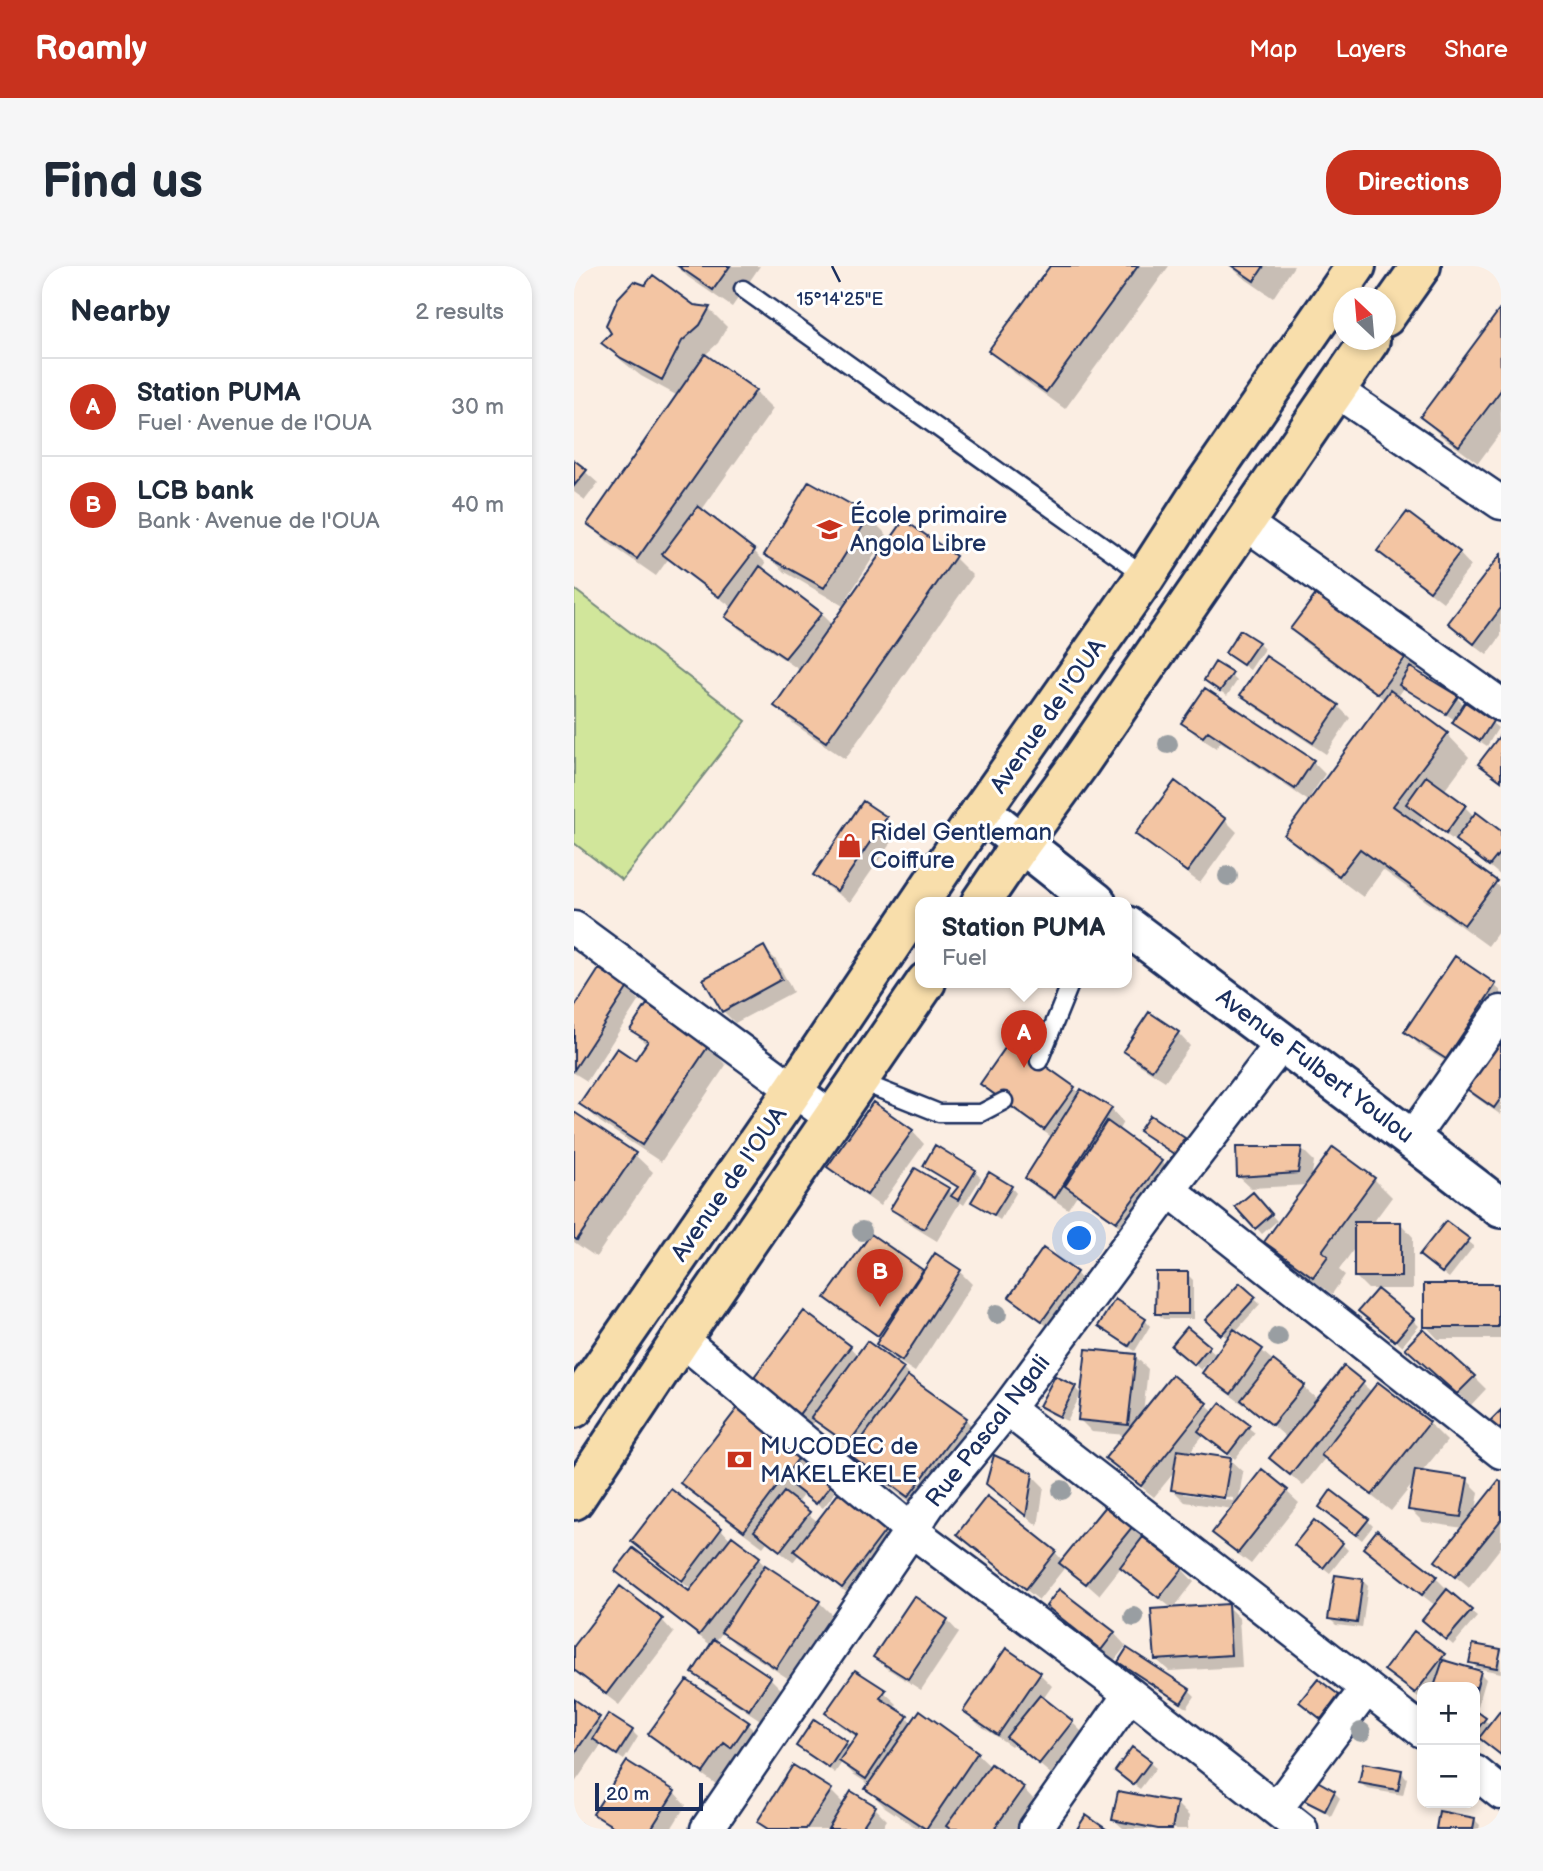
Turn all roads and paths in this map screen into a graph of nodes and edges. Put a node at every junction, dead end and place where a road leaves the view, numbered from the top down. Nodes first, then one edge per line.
1 (1356, 266) edge
2 (1421, 266) edge
3 (743, 289) dead end
4 (1396, 301) edge
5 (1363, 350) edge
6 (1335, 390) junction
7 (1501, 503) edge
8 (1245, 523) junction
9 (1146, 576) junction
10 (1501, 705) edge
11 (981, 811) junction
12 (1022, 842) junction
13 (923, 897) edge
14 (984, 897) edge
15 (1090, 897) edge
16 (915, 909) edge
17 (574, 928) edge
18 (1132, 930) edge
19 (922, 988) edge
20 (1069, 988) edge
21 (1501, 1012) edge
22 (1283, 1042) junction
23 (1039, 1061) dead end
24 (859, 1081) junction
25 (794, 1089) junction
26 (1004, 1101) dead end
27 (832, 1118) junction
28 (1411, 1139) junction
29 (1169, 1190) junction
30 (1501, 1208) edge
31 (681, 1339) junction
32 (574, 1408) edge
33 (1007, 1409) junction
34 (1501, 1452) edge
35 (574, 1500) edge
36 (912, 1530) junction
37 (1367, 1688) junction
38 (1130, 1694) junction
39 (1417, 1727) edge
40 (1480, 1776) edge
41 (1501, 1793) edge
42 (1276, 1809) junction
43 (707, 1829) edge
44 (1035, 1829) edge
45 (1301, 1829) edge

1 - 9 main road, Avenue de l'OUA
2 - 4 main road
3 - 9 lane
5 - 6 main road
6 - 7 street
6 - 8 main road
8 - 10 street
8 - 12 main road
9 - 11 main road, Avenue de l'OUA
11 - 12 main road
11 - 13 main road, Avenue de l'OUA
12 - 14 main road
12 - 15 main road
16 - 25 main road, Avenue de l'OUA
17 - 25 street
18 - 22 main road, Avenue Fulbert Youlou
19 - 24 main road, Avenue de l'OUA
20 - 23 lane
21 - 28 street
22 - 28 main road, Avenue Fulbert Youlou
22 - 29 street, Rue Pascal Ngali
24 - 26 lane
24 - 27 main road, Avenue de l'OUA
25 - 27 street
25 - 32 main road, Avenue de l'OUA
27 - 31 main road, Avenue de l'OUA
28 - 30 main road, Avenue Fulbert Youlou
29 - 33 street, Rue Pascal Ngali
29 - 34 street
31 - 35 main road, Avenue de l'OUA
31 - 36 street
33 - 36 street, Rue Pascal Ngali
33 - 37 street
36 - 38 street
36 - 43 street, Rue Pascal Ngali
37 - 39 street
37 - 42 street
38 - 42 street
38 - 44 street
40 - 41 street
42 - 45 street

